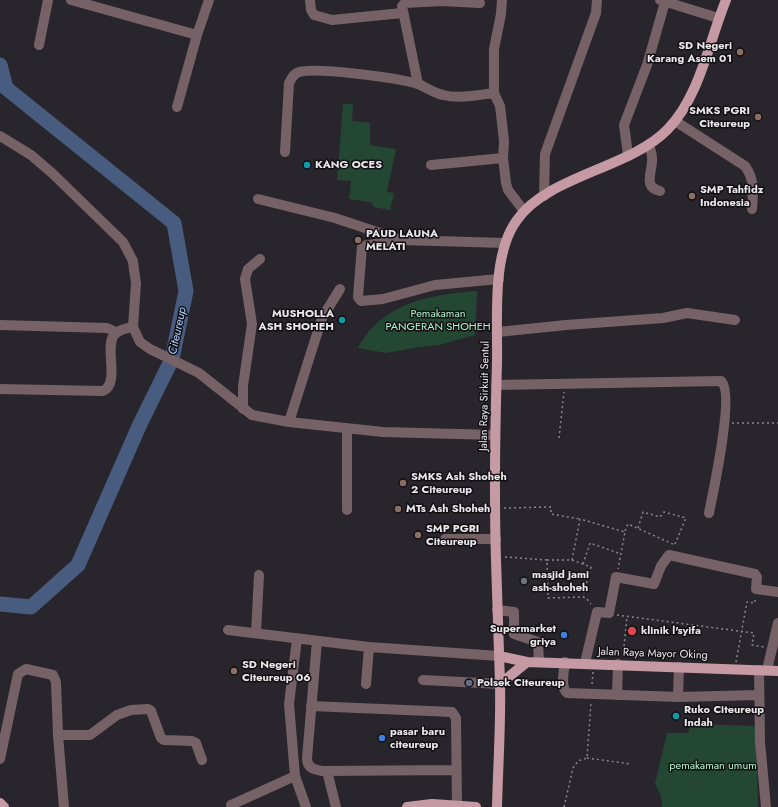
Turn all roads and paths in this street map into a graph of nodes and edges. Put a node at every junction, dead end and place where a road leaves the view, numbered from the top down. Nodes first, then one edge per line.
1 (48, 0) edge
2 (71, 0) edge
3 (209, 0) edge
4 (310, 0) edge
5 (502, 0) edge
6 (597, 0) edge
7 (726, 0) edge
8 (662, 1) edge
9 (480, 3) dead end
10 (401, 6) edge
11 (718, 18) junction
12 (197, 35) junction
13 (39, 45) dead end
14 (418, 84) junction
15 (494, 93) junction
16 (177, 107) dead end
17 (675, 121) junction
18 (0, 136) edge
19 (649, 144) junction
20 (285, 152) dead end
21 (628, 155) junction
22 (503, 158) junction
23 (431, 165) dead end
24 (660, 191) dead end
25 (544, 196) junction
26 (258, 199) dead end
27 (752, 209) dead end
28 (524, 211) junction
29 (386, 236) junction
30 (505, 243) junction
31 (260, 259) dead end
32 (499, 279) junction
33 (340, 289) dead end
34 (736, 320) dead end
35 (0, 325) edge
36 (133, 327) junction
37 (116, 332) junction
38 (498, 332) junction
39 (565, 383) junction
40 (496, 385) junction
41 (0, 389) edge
42 (243, 409) junction
43 (289, 422) junction
44 (724, 423) junction
45 (778, 423) edge
46 (347, 429) junction
47 (495, 435) junction
48 (559, 438) dead end
49 (496, 508) junction
50 (347, 510) dead end
51 (709, 513) dead end
52 (580, 519) junction
53 (638, 528) junction
54 (625, 532) junction
55 (445, 539) dead end
56 (496, 539) junction
57 (675, 544) junction
58 (621, 554) junction
59 (669, 555) junction
60 (496, 556) junction
61 (547, 560) junction
62 (572, 560) junction
63 (583, 564) junction
64 (259, 576) dead end
65 (616, 577) junction
66 (756, 589) junction
67 (778, 592) edge
68 (583, 597) junction
69 (497, 610) junction
70 (597, 612) junction
71 (778, 626) edge
72 (228, 630) dead end
73 (741, 632) junction
74 (256, 633) junction
75 (299, 640) junction
76 (317, 641) junction
77 (369, 647) junction
78 (772, 648) junction
79 (499, 656) junction
80 (527, 662) junction
81 (539, 662) junction
82 (565, 662) junction
83 (590, 663) junction
84 (620, 664) junction
85 (679, 667) junction
86 (734, 669) junction
87 (763, 670) junction
88 (778, 671) edge
89 (423, 680) dead end
90 (366, 684) dead end
91 (500, 684) junction
92 (592, 694) junction
93 (616, 695) junction
94 (759, 695) junction
95 (678, 697) junction
96 (311, 706) junction
97 (58, 735) junction
98 (587, 758) junction
99 (0, 759) edge
100 (202, 760) dead end
101 (307, 764) junction
102 (631, 764) dead end
103 (456, 770) junction
104 (327, 771) junction
105 (297, 776) junction
106 (0, 803) edge
107 (231, 805) dead end
108 (457, 805) junction
109 (4, 807) edge
110 (64, 807) edge
111 (306, 807) edge
112 (309, 807) edge
113 (336, 807) edge
114 (407, 807) edge
115 (476, 807) edge
116 (497, 807) edge
117 (564, 807) edge
118 (766, 807) edge

1 - 13 street
2 - 12 street
3 - 12 street
4 - 10 street
5 - 15 street
6 - 25 street
7 - 11 main road, Jalan Raya Sirkuit Sentul
8 - 11 street
8 - 21 street
9 - 10 street
10 - 14 street
11 - 17 main road, Jalan Raya Sirkuit Sentul
12 - 16 street
14 - 15 street
14 - 20 street
15 - 22 street
17 - 19 main road, Jalan Raya Sirkuit Sentul
17 - 27 street
18 - 36 street
19 - 21 main road, Jalan Raya Sirkuit Sentul
19 - 24 street
21 - 25 main road, Jalan Raya Sirkuit Sentul
22 - 23 street
22 - 28 street
25 - 28 main road, Jalan Raya Sirkuit Sentul
26 - 29 street
28 - 30 main road, Jalan Raya Sirkuit Sentul
29 - 30 street
29 - 32 street
30 - 32 main road, Jalan Raya Sirkuit Sentul
31 - 42 street
32 - 38 main road, Jalan Raya Sirkuit Sentul
33 - 43 street
34 - 38 street
35 - 37 street
36 - 37 street
36 - 42 street
37 - 41 street
38 - 40 main road, Jalan Raya Sirkuit Sentul
39 - 40 street
39 - 44 street
39 - 48 path
40 - 47 main road, Jalan Raya Sirkuit Sentul
42 - 43 street
43 - 46 street
44 - 45 path
44 - 51 street
46 - 47 street
46 - 50 street
47 - 49 main road, Jalan Raya Sirkuit Sentul
49 - 52 path
49 - 56 main road, Jalan Raya Sirkuit Sentul
52 - 54 path
52 - 62 path
53 - 54 path
53 - 57 path
53 - 57 path
54 - 58 path
55 - 56 street
56 - 60 main road, Jalan Raya Sirkuit Sentul
57 - 59 path
58 - 63 path
58 - 65 path
59 - 65 street
59 - 66 street
60 - 61 path
60 - 69 main road, Jalan Raya Sirkuit Sentul
61 - 62 path
61 - 68 path
62 - 63 path
63 - 68 path
64 - 74 street
65 - 70 street
66 - 67 street
66 - 73 path
68 - 70 path
69 - 79 main road, Jalan Raya Sirkuit Sentul
69 - 81 street
70 - 83 street
71 - 78 street
72 - 74 street
73 - 78 path
73 - 84 path
73 - 86 path
74 - 75 street
75 - 76 street
75 - 105 street
76 - 77 street
76 - 96 street
77 - 79 street
77 - 90 street
78 - 87 street
79 - 80 main road, Jalan Raya Mayor Oking
79 - 91 main road, Jalan Raya Sirkuit Sentul
80 - 81 main road, Jalan Raya Mayor Oking
80 - 91 main road
81 - 82 main road, Jalan Raya Mayor Oking
82 - 83 main road, Jalan Raya Mayor Oking
82 - 92 street
83 - 84 main road, Jalan Raya Mayor Oking
83 - 92 path
84 - 85 main road, Jalan Raya Mayor Oking
84 - 93 street
85 - 86 main road, Jalan Raya Mayor Oking
85 - 95 street
86 - 87 main road, Jalan Raya Mayor Oking
87 - 88 main road, Jalan Raya Mayor Oking
87 - 94 street
89 - 91 street
91 - 116 main road, Jalan Raya Sirkuit Sentul
92 - 93 street
92 - 98 path
93 - 95 street
94 - 95 street
94 - 118 street
96 - 101 street
96 - 103 street
97 - 99 street
97 - 100 street
97 - 110 street
98 - 102 path
98 - 117 path
101 - 104 street
101 - 105 street
103 - 104 street
103 - 108 street
104 - 113 street
105 - 107 street
105 - 111 street
105 - 112 street
106 - 109 main road
108 - 114 main road
108 - 115 main road

